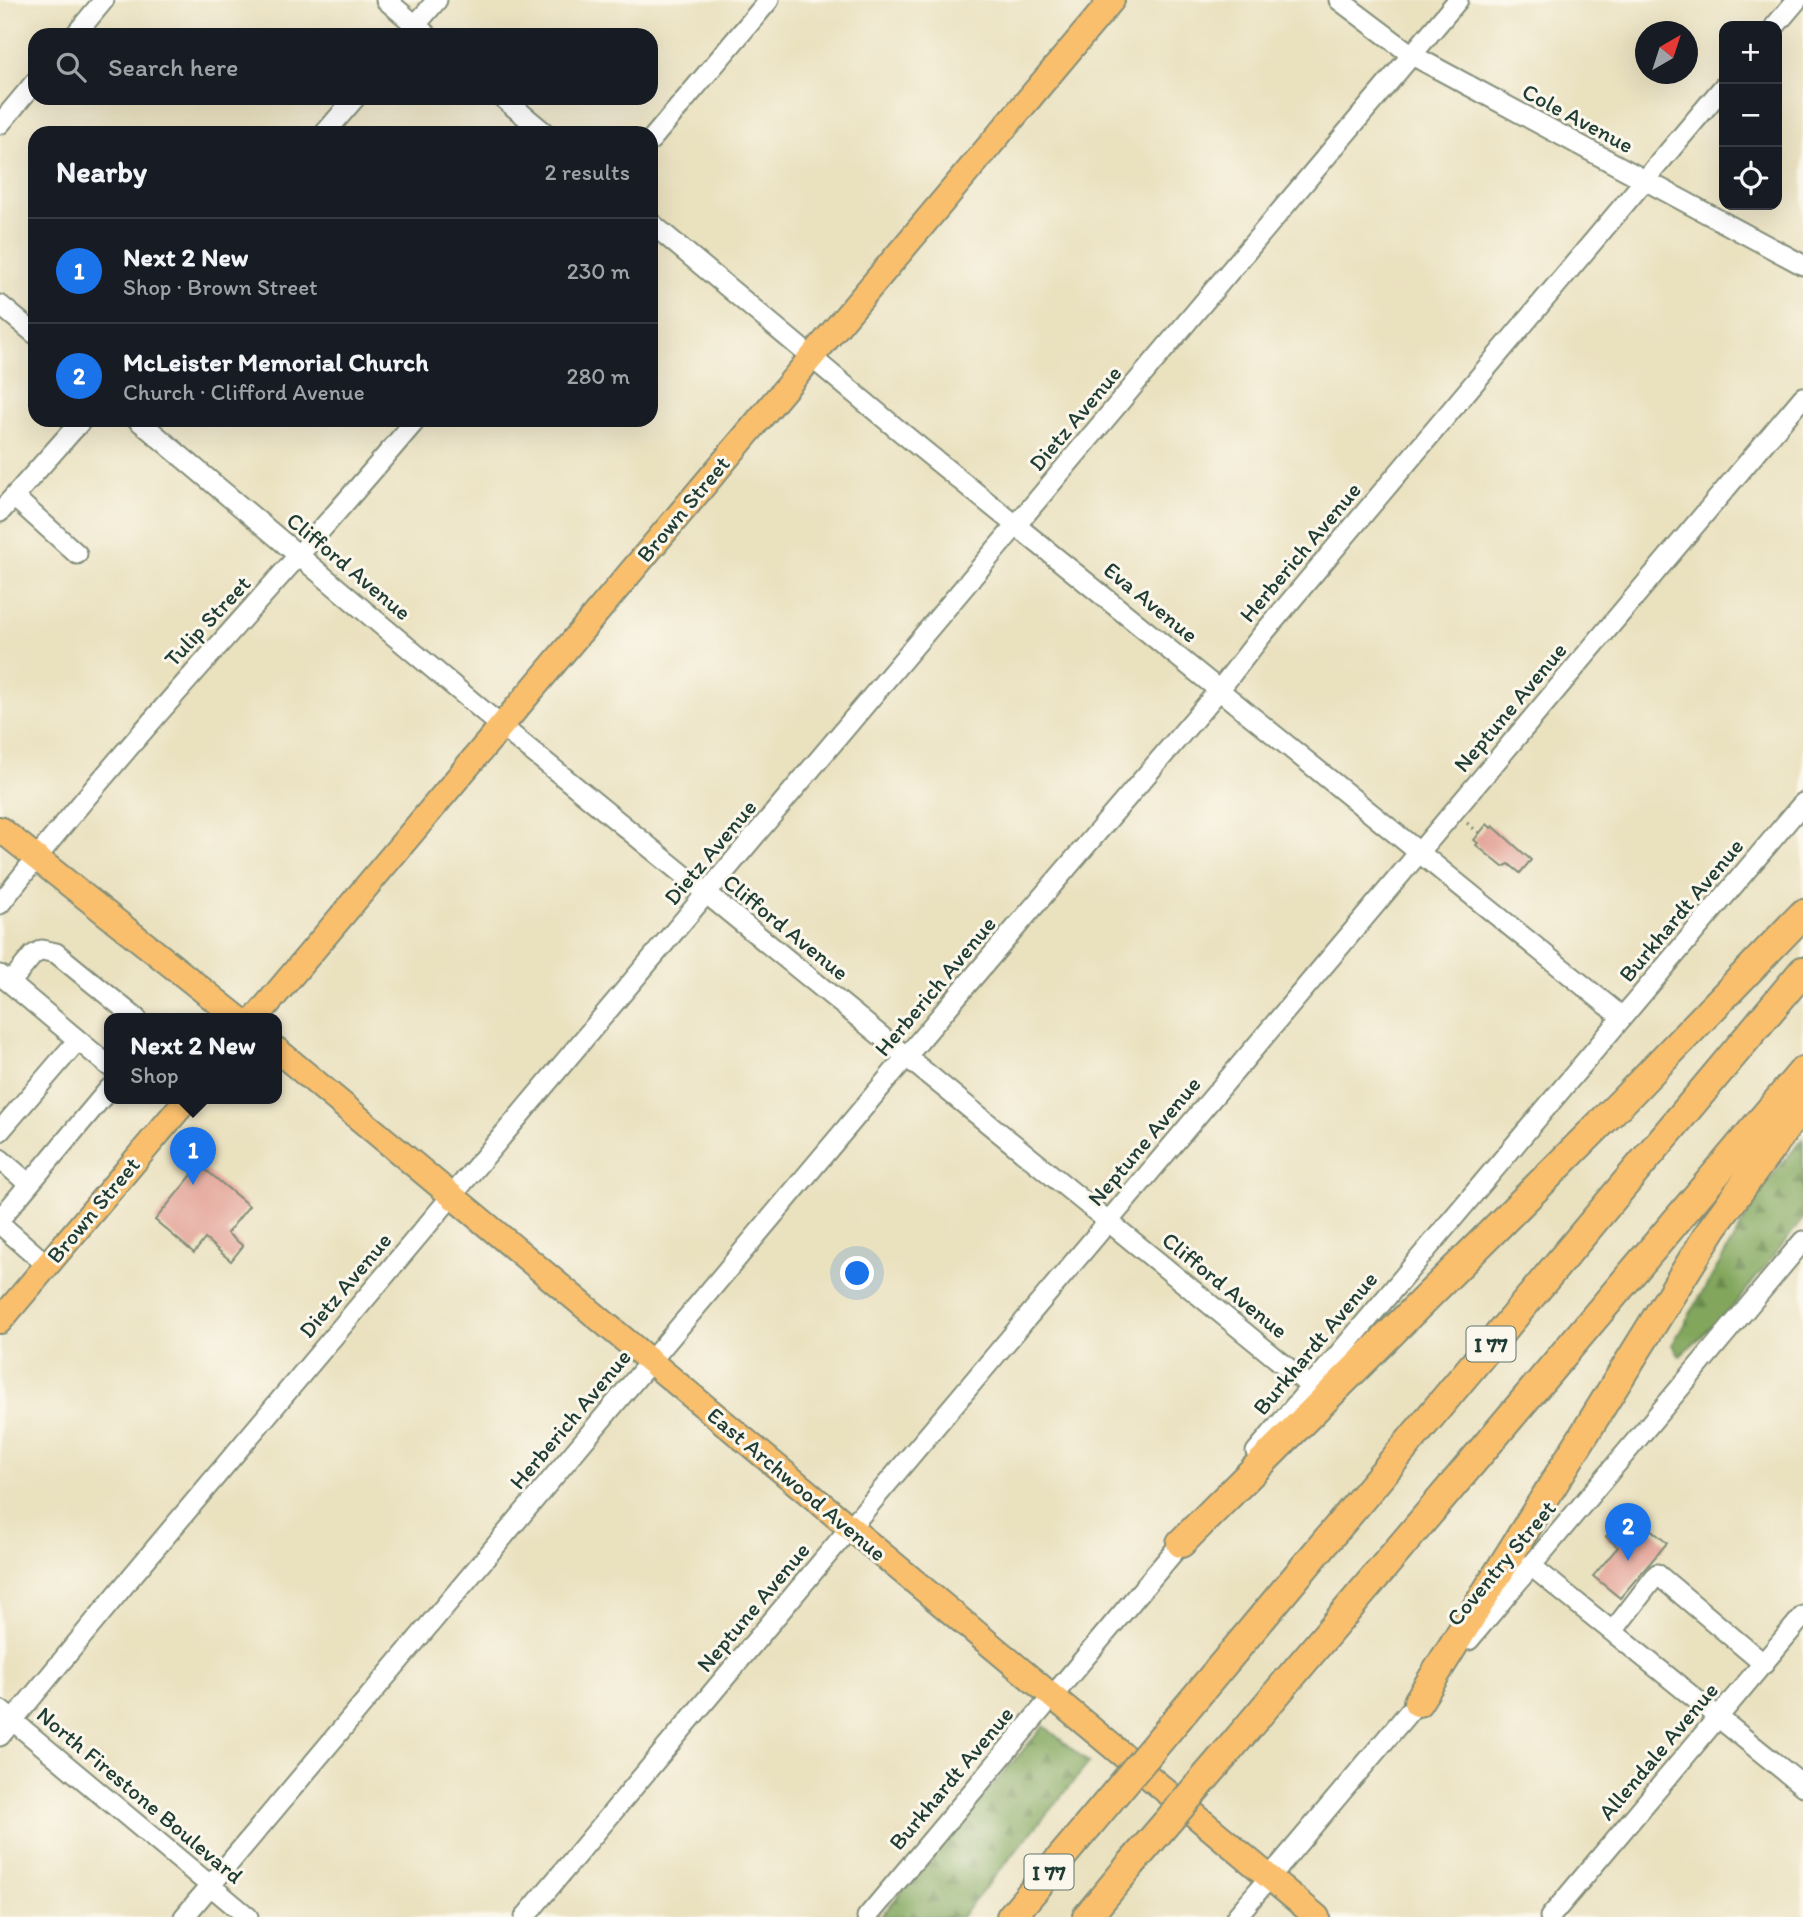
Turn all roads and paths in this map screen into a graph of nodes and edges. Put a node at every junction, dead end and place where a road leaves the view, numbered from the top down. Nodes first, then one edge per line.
1 (103, 0) edge
2 (386, 0) edge
3 (437, 0) edge
4 (769, 0) edge
5 (1112, 0) edge
6 (1339, 0) edge
7 (1458, 0) edge
8 (1797, 0) edge
9 (1779, 21) edge
10 (81, 28) edge
11 (412, 28) edge
12 (419, 28) edge
13 (1412, 55) junction
14 (28, 90) edge
15 (1719, 92) edge
16 (349, 105) edge
17 (511, 105) edge
18 (0, 124) edge
19 (331, 126) edge
20 (537, 126) edge
21 (658, 132) edge
22 (1645, 181) junction
23 (658, 229) edge
24 (1803, 265) edge
25 (0, 304) edge
26 (28, 328) edge
27 (810, 356) junction
28 (1803, 397) edge
29 (76, 427) edge
30 (146, 427) edge
31 (410, 427) edge
32 (13, 497) junction
33 (0, 512) edge
34 (1017, 526) junction
35 (77, 554) dead end
36 (298, 557) junction
37 (1220, 689) junction
38 (501, 726) junction
39 (1803, 803) edge
40 (1471, 827) dead end
41 (0, 829) edge
42 (1479, 833) dead end
43 (1420, 852) junction
44 (36, 857) junction
45 (706, 893) junction
46 (0, 904) edge
47 (1803, 914) edge
48 (1803, 971) edge
49 (5, 979) edge
50 (130, 1013) edge
51 (231, 1013) edge
52 (261, 1013) edge
53 (1622, 1017) junction
54 (78, 1040) junction
55 (282, 1054) edge
56 (907, 1057) junction
57 (104, 1062) edge
58 (1803, 1071) edge
59 (104, 1095) edge
60 (183, 1104) edge
61 (1803, 1104) edge
62 (0, 1130) edge
63 (0, 1159) edge
64 (29, 1184) junction
65 (452, 1196) junction
66 (0, 1222) edge
67 (1108, 1222) junction
68 (1803, 1241) edge
69 (47, 1265) junction
70 (0, 1321) edge
71 (650, 1362) junction
72 (1310, 1386) junction
73 (849, 1529) junction
74 (1181, 1543) junction
75 (1530, 1566) junction
76 (1803, 1616) edge
77 (1613, 1630) junction
78 (1764, 1664) junction
79 (1051, 1695) junction
80 (1418, 1702) junction
81 (1717, 1719) junction
82 (4, 1722) edge
83 (1803, 1786) edge
84 (1269, 1878) junction
85 (210, 1885) junction
86 (184, 1917) edge
87 (248, 1917) edge
88 (525, 1917) edge
89 (867, 1917) edge
90 (1011, 1917) edge
91 (1087, 1917) edge
92 (1236, 1917) edge
93 (1317, 1917) edge
94 (1550, 1917) edge

1 - 10 street
2 - 11 street
3 - 12 street
4 - 21 street
5 - 27 main road, Brown Street
6 - 13 street, Cole Avenue
7 - 13 street, Dietz Avenue
8 - 9 street
13 - 22 street, Cole Avenue
13 - 34 street, Dietz Avenue
14 - 18 street
15 - 22 street, Herberich Avenue
16 - 19 street
17 - 20 street
22 - 24 street, Cole Avenue
22 - 37 street, Herberich Avenue
23 - 27 street, Eva Avenue
25 - 26 street
27 - 34 street, Eva Avenue
27 - 38 main road, Brown Street
28 - 43 street, Neptune Avenue
29 - 32 street
30 - 36 street, Clifford Avenue
31 - 36 street, Tulip Street
32 - 33 street
32 - 35 street
34 - 37 street, Eva Avenue
34 - 45 street, Dietz Avenue
36 - 38 street, Clifford Avenue
36 - 44 street, Tulip Street
37 - 43 street, Eva Avenue
37 - 56 street, Herberich Avenue
38 - 45 street, Clifford Avenue
38 - 52 main road, Brown Street
39 - 53 street, Burkhardt Avenue
40 - 42 path
41 - 44 main road
43 - 53 street, Eva Avenue
43 - 67 street, Neptune Avenue
44 - 46 street, Tulip Street
44 - 51 main road
45 - 56 street, Clifford Avenue
45 - 65 street, Dietz Avenue
47 - 74 highway
48 - 90 highway, I 77, bridge
49 - 50 street
49 - 54 street
53 - 72 street, Burkhardt Avenue
54 - 57 street
54 - 62 street
55 - 65 main road, East Archwood Avenue
56 - 67 street, Clifford Avenue
56 - 71 street, Herberich Avenue
58 - 91 highway, I 77, bridge
59 - 64 street
60 - 69 main road, Brown Street
61 - 80 highway
63 - 64 street
64 - 66 street
65 - 71 main road, East Archwood Avenue
65 - 82 street, Dietz Avenue
66 - 69 street
67 - 72 street, Clifford Avenue
67 - 73 street, Neptune Avenue
68 - 75 street, Coventry Street
69 - 70 main road, Brown Street
71 - 73 main road, East Archwood Avenue
71 - 85 street, Herberich Avenue
72 - 74 street, Burkhardt Avenue
73 - 79 main road, East Archwood Avenue
73 - 88 street, Neptune Avenue
74 - 79 street, Burkhardt Avenue
75 - 77 street
75 - 80 street, Coventry Street
76 - 78 street, Allendale Avenue
77 - 78 street
77 - 81 street
78 - 81 street, Allendale Avenue
79 - 84 main road, East Archwood Avenue
79 - 89 street, Burkhardt Avenue
80 - 84 street, Coventry Street
81 - 83 street
81 - 94 street, Allendale Avenue
82 - 85 street, North Firestone Boulevard
84 - 92 street, Coventry Street
84 - 93 main road, East Archwood Avenue
85 - 86 street, Herberich Avenue
85 - 87 street, North Firestone Boulevard

